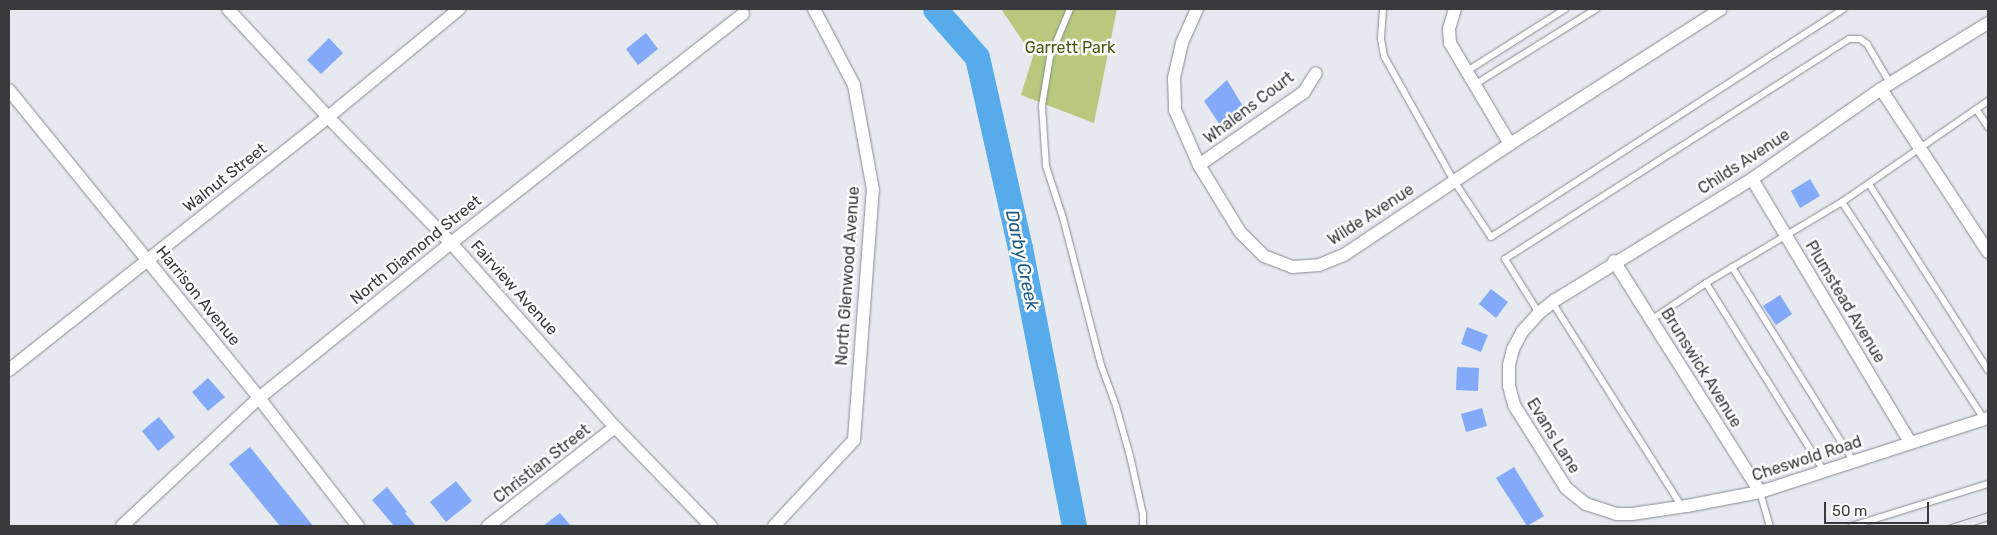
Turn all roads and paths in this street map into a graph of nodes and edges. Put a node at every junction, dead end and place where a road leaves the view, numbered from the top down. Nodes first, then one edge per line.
1 (228, 9) edge
2 (458, 9) edge
3 (814, 9) edge
4 (1070, 9) edge
5 (1197, 9) edge
6 (1383, 9) edge
7 (1454, 9) edge
8 (1565, 9) edge
9 (1596, 9) edge
10 (1720, 9) edge
11 (1844, 9) edge
12 (743, 14) dead end
13 (1988, 22) edge
14 (1466, 71) junction
15 (1316, 73) dead end
16 (1474, 85) junction
17 (1886, 86) junction
18 (9, 90) edge
19 (1988, 101) edge
20 (1976, 109) junction
21 (328, 117) junction
22 (1988, 127) edge
23 (1510, 144) junction
24 (1920, 148) junction
25 (1198, 165) junction
26 (1752, 179) junction
27 (1454, 181) junction
28 (1869, 184) junction
29 (1842, 202) junction
30 (1785, 235) junction
31 (452, 242) junction
32 (1988, 252) edge
33 (147, 260) junction
34 (1614, 262) junction
35 (1732, 267) junction
36 (1706, 283) junction
37 (1552, 302) junction
38 (1539, 313) junction
39 (1651, 320) junction
40 (1522, 332) joint
41 (9, 370) edge
42 (1988, 370) edge
43 (259, 398) junction
44 (1986, 419) edge
45 (615, 427) junction
46 (1910, 442) junction
47 (1853, 461) junction
48 (1824, 471) junction
49 (1988, 484) edge
50 (1760, 492) junction
51 (1682, 507) junction
52 (1632, 514) joint
53 (122, 526) edge
54 (358, 526) edge
55 (488, 526) edge
56 (711, 526) edge
57 (774, 526) edge
58 (1143, 526) edge
59 (1770, 526) edge
60 (1852, 526) edge

1 - 21 street, Fairview Avenue
2 - 21 street, Walnut Street
3 - 57 street, North Glenwood Avenue
4 - 58 lane
5 - 25 street, Wilde Avenue
6 - 27 lane
7 - 14 street
8 - 14 lane
9 - 16 lane
10 - 23 street, Wilde Avenue
11 - 27 lane
12 - 31 street, North Diamond Street
13 - 17 street, Childs Avenue
14 - 16 street
15 - 25 street, Whalens Court
16 - 23 street
17 - 24 street
17 - 26 street, Childs Avenue
17 - 38 lane
18 - 33 street, Harrison Avenue
19 - 20 lane
20 - 22 lane
20 - 24 lane
21 - 31 street, Fairview Avenue
21 - 33 street, Walnut Street
23 - 27 street, Wilde Avenue
24 - 28 lane
24 - 32 street
25 - 27 street, Wilde Avenue
26 - 30 street, Plumstead Avenue
26 - 34 street, Childs Avenue
28 - 29 lane
28 - 42 lane
29 - 30 lane
29 - 44 lane
30 - 35 lane
30 - 46 street, Plumstead Avenue
31 - 43 street, North Diamond Street
31 - 45 street, Fairview Avenue
33 - 41 street, Walnut Street
33 - 43 street, Harrison Avenue
34 - 37 street, Childs Avenue
34 - 39 street, Brunswick Avenue
35 - 36 lane
35 - 47 lane
36 - 39 lane
36 - 48 lane
37 - 38 street, Childs Avenue
37 - 51 lane
38 - 40 street, Childs Avenue
39 - 50 street, Brunswick Avenue
40 - 52 street, Evans Lane
43 - 53 street, North Diamond Street
43 - 54 street, Harrison Avenue
44 - 46 street, Cheswold Road
45 - 55 street, Christian Street
45 - 56 street, Fairview Avenue
46 - 47 street, Cheswold Road
47 - 48 street, Cheswold Road
48 - 50 street, Cheswold Road
49 - 60 lane
50 - 51 street, Cheswold Road
50 - 59 lane
51 - 52 street, Cheswold Road

